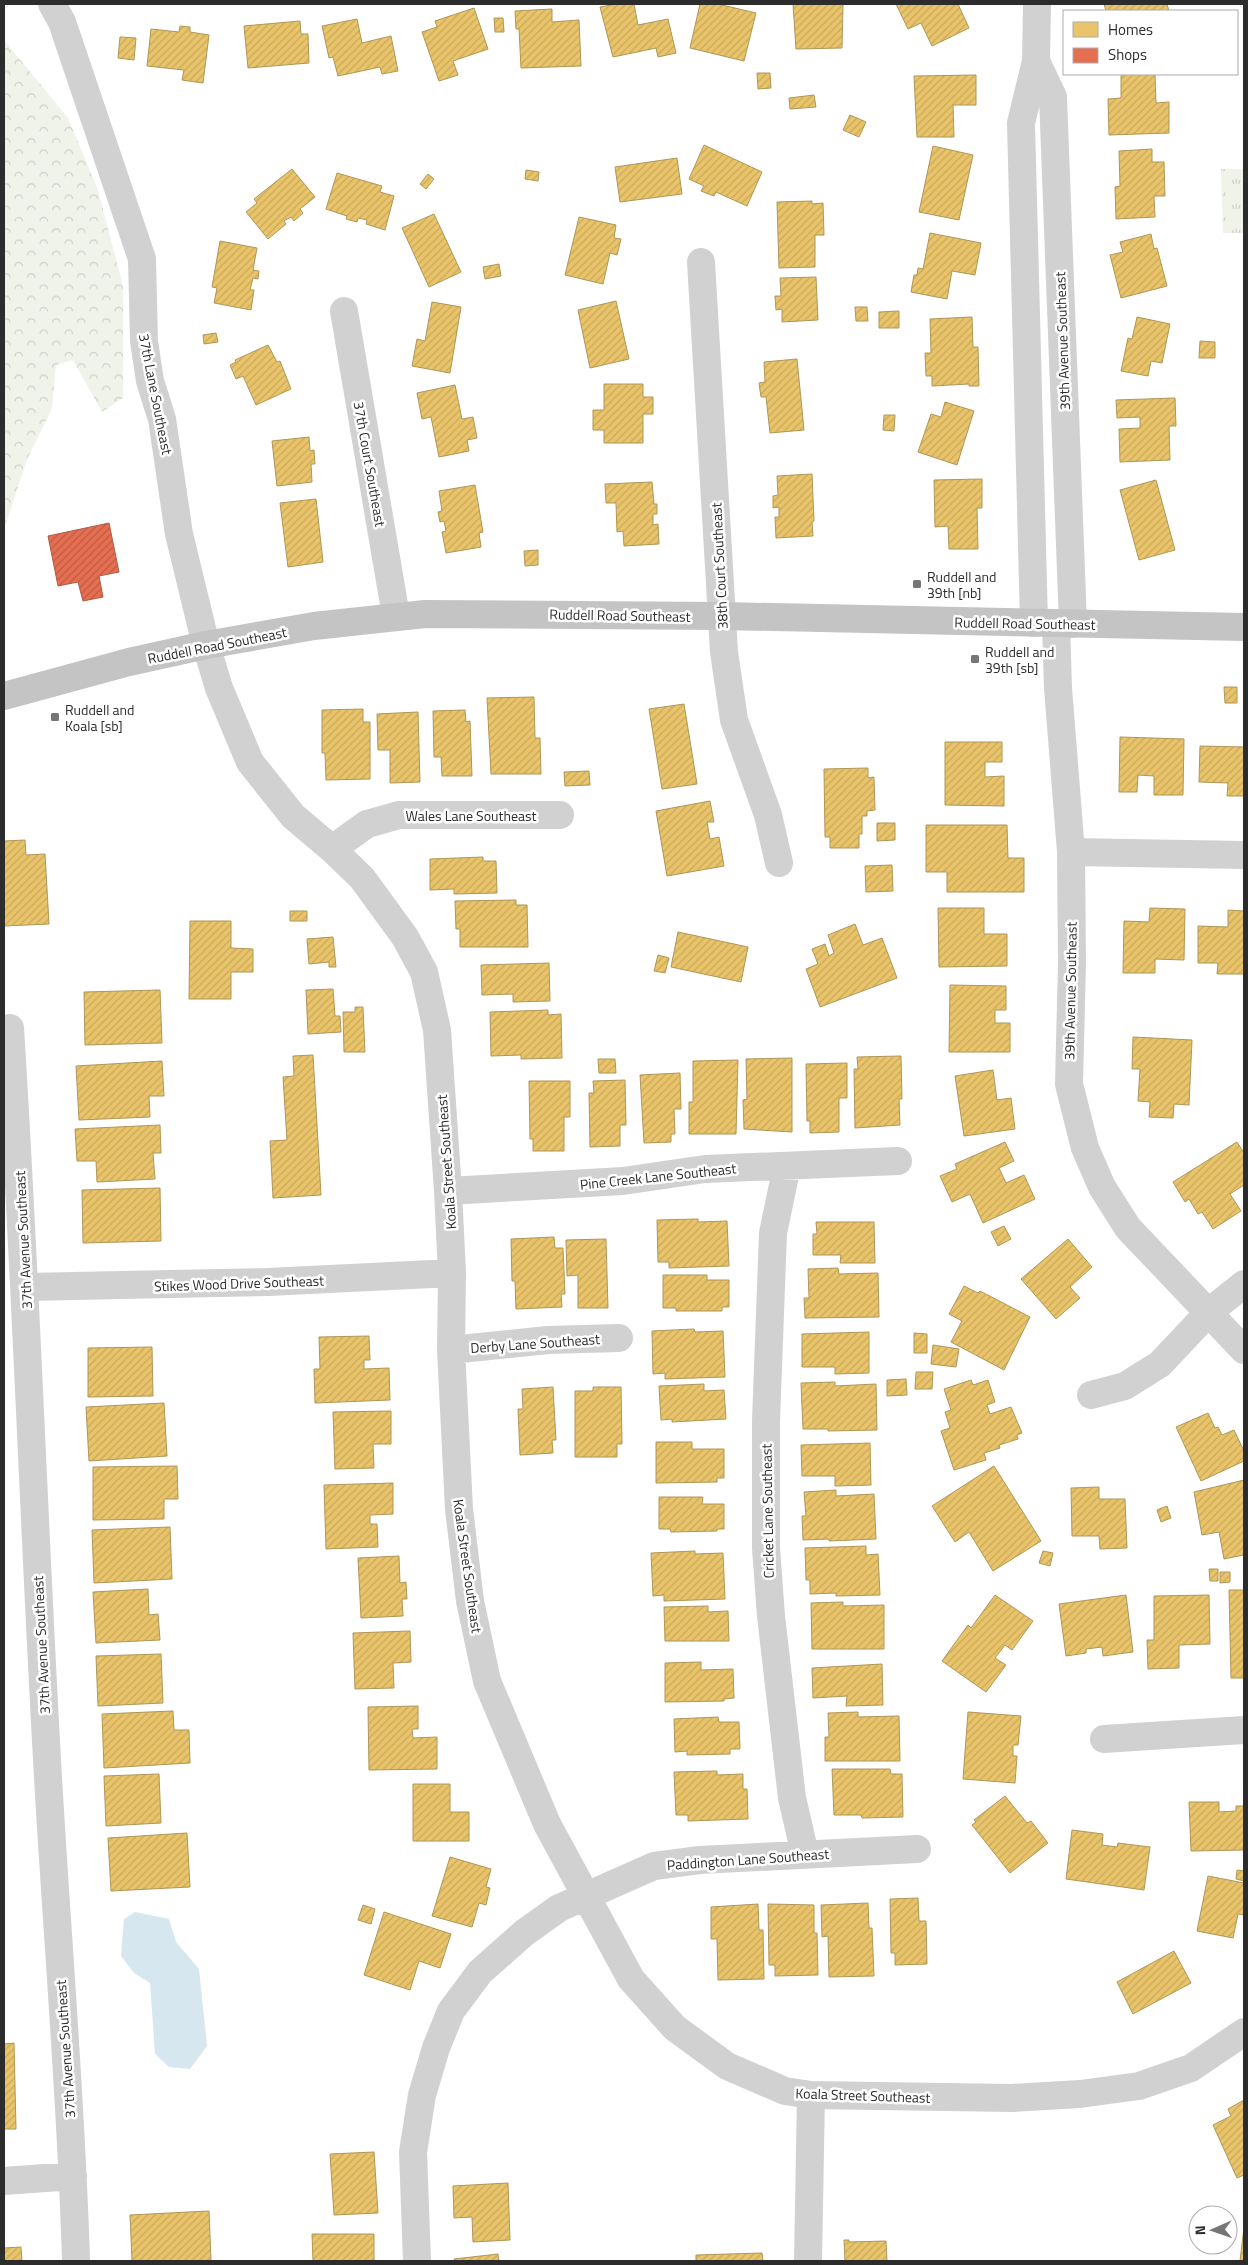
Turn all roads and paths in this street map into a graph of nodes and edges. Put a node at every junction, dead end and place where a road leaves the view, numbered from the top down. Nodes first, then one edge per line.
1 (52, 4) edge
2 (1037, 4) edge
3 (1036, 61) junction
4 (701, 262) dead end
5 (344, 311) dead end
6 (396, 616) junction
7 (722, 616) junction
8 (1054, 624) junction
9 (1244, 627) edge
10 (206, 645) junction
11 (4, 696) edge
12 (560, 815) dead end
13 (332, 849) junction
14 (1071, 852) junction
15 (1244, 855) edge
16 (779, 863) dead end
17 (10, 1028) dead end
18 (10, 1106) edge
19 (898, 1161) dead end
20 (787, 1166) junction
21 (448, 1191) junction
22 (452, 1273) junction
23 (1244, 1284) edge
24 (25, 1287) junction
25 (1209, 1312) junction
26 (619, 1338) dead end
27 (451, 1350) junction
28 (1244, 1350) edge
29 (1091, 1396) dead end
30 (1244, 1730) edge
31 (1104, 1739) dead end
32 (916, 1849) dead end
33 (805, 1854) junction
34 (585, 1895) junction
35 (1244, 2032) edge
36 (811, 2095) junction
37 (73, 2176) junction
38 (4, 2181) edge
39 (76, 2261) edge
40 (417, 2261) edge
41 (808, 2261) edge

1 - 10 street, 37th Lane Southeast
2 - 3 street, 39th Avenue Southeast
3 - 8 street, 39th Avenue Southeast
3 - 8 street, 39th Avenue Southeast
4 - 7 street, 38th Court Southeast
5 - 6 street, 37th Court Southeast
6 - 7 main road, Ruddell Road Southeast
6 - 10 main road, Ruddell Road Southeast
7 - 8 main road, Ruddell Road Southeast
7 - 16 street, 38th Court Southeast
8 - 9 main road, Ruddell Road Southeast
8 - 14 street, 39th Avenue Southeast
10 - 11 main road, Ruddell Road Southeast
10 - 13 street, Koala Street Southeast
12 - 13 street, Wales Lane Southeast
13 - 21 street, Koala Street Southeast
14 - 15 street
14 - 25 street, 39th Avenue Southeast
17 - 18 street, 37th Avenue Southeast
18 - 24 street, 37th Avenue Southeast
19 - 20 street, Pine Creek Lane Southeast
20 - 21 street, Pine Creek Lane Southeast
20 - 33 street, Cricket Lane Southeast
21 - 22 street, Koala Street Southeast
22 - 24 street, Stikes Wood Drive Southeast
22 - 27 street, Koala Street Southeast
23 - 25 street
24 - 37 street, 37th Avenue Southeast
25 - 28 street
25 - 29 street
26 - 27 street, Derby Lane Southeast
27 - 34 street, Koala Street Southeast
30 - 31 street
32 - 33 street, Paddington Lane Southeast
33 - 34 street, Paddington Lane Southeast
34 - 36 street, Koala Street Southeast
34 - 40 street, Paddington Lane Southeast
35 - 36 street, Koala Street Southeast
36 - 41 street
37 - 38 street
37 - 39 street, 37th Avenue Southeast

